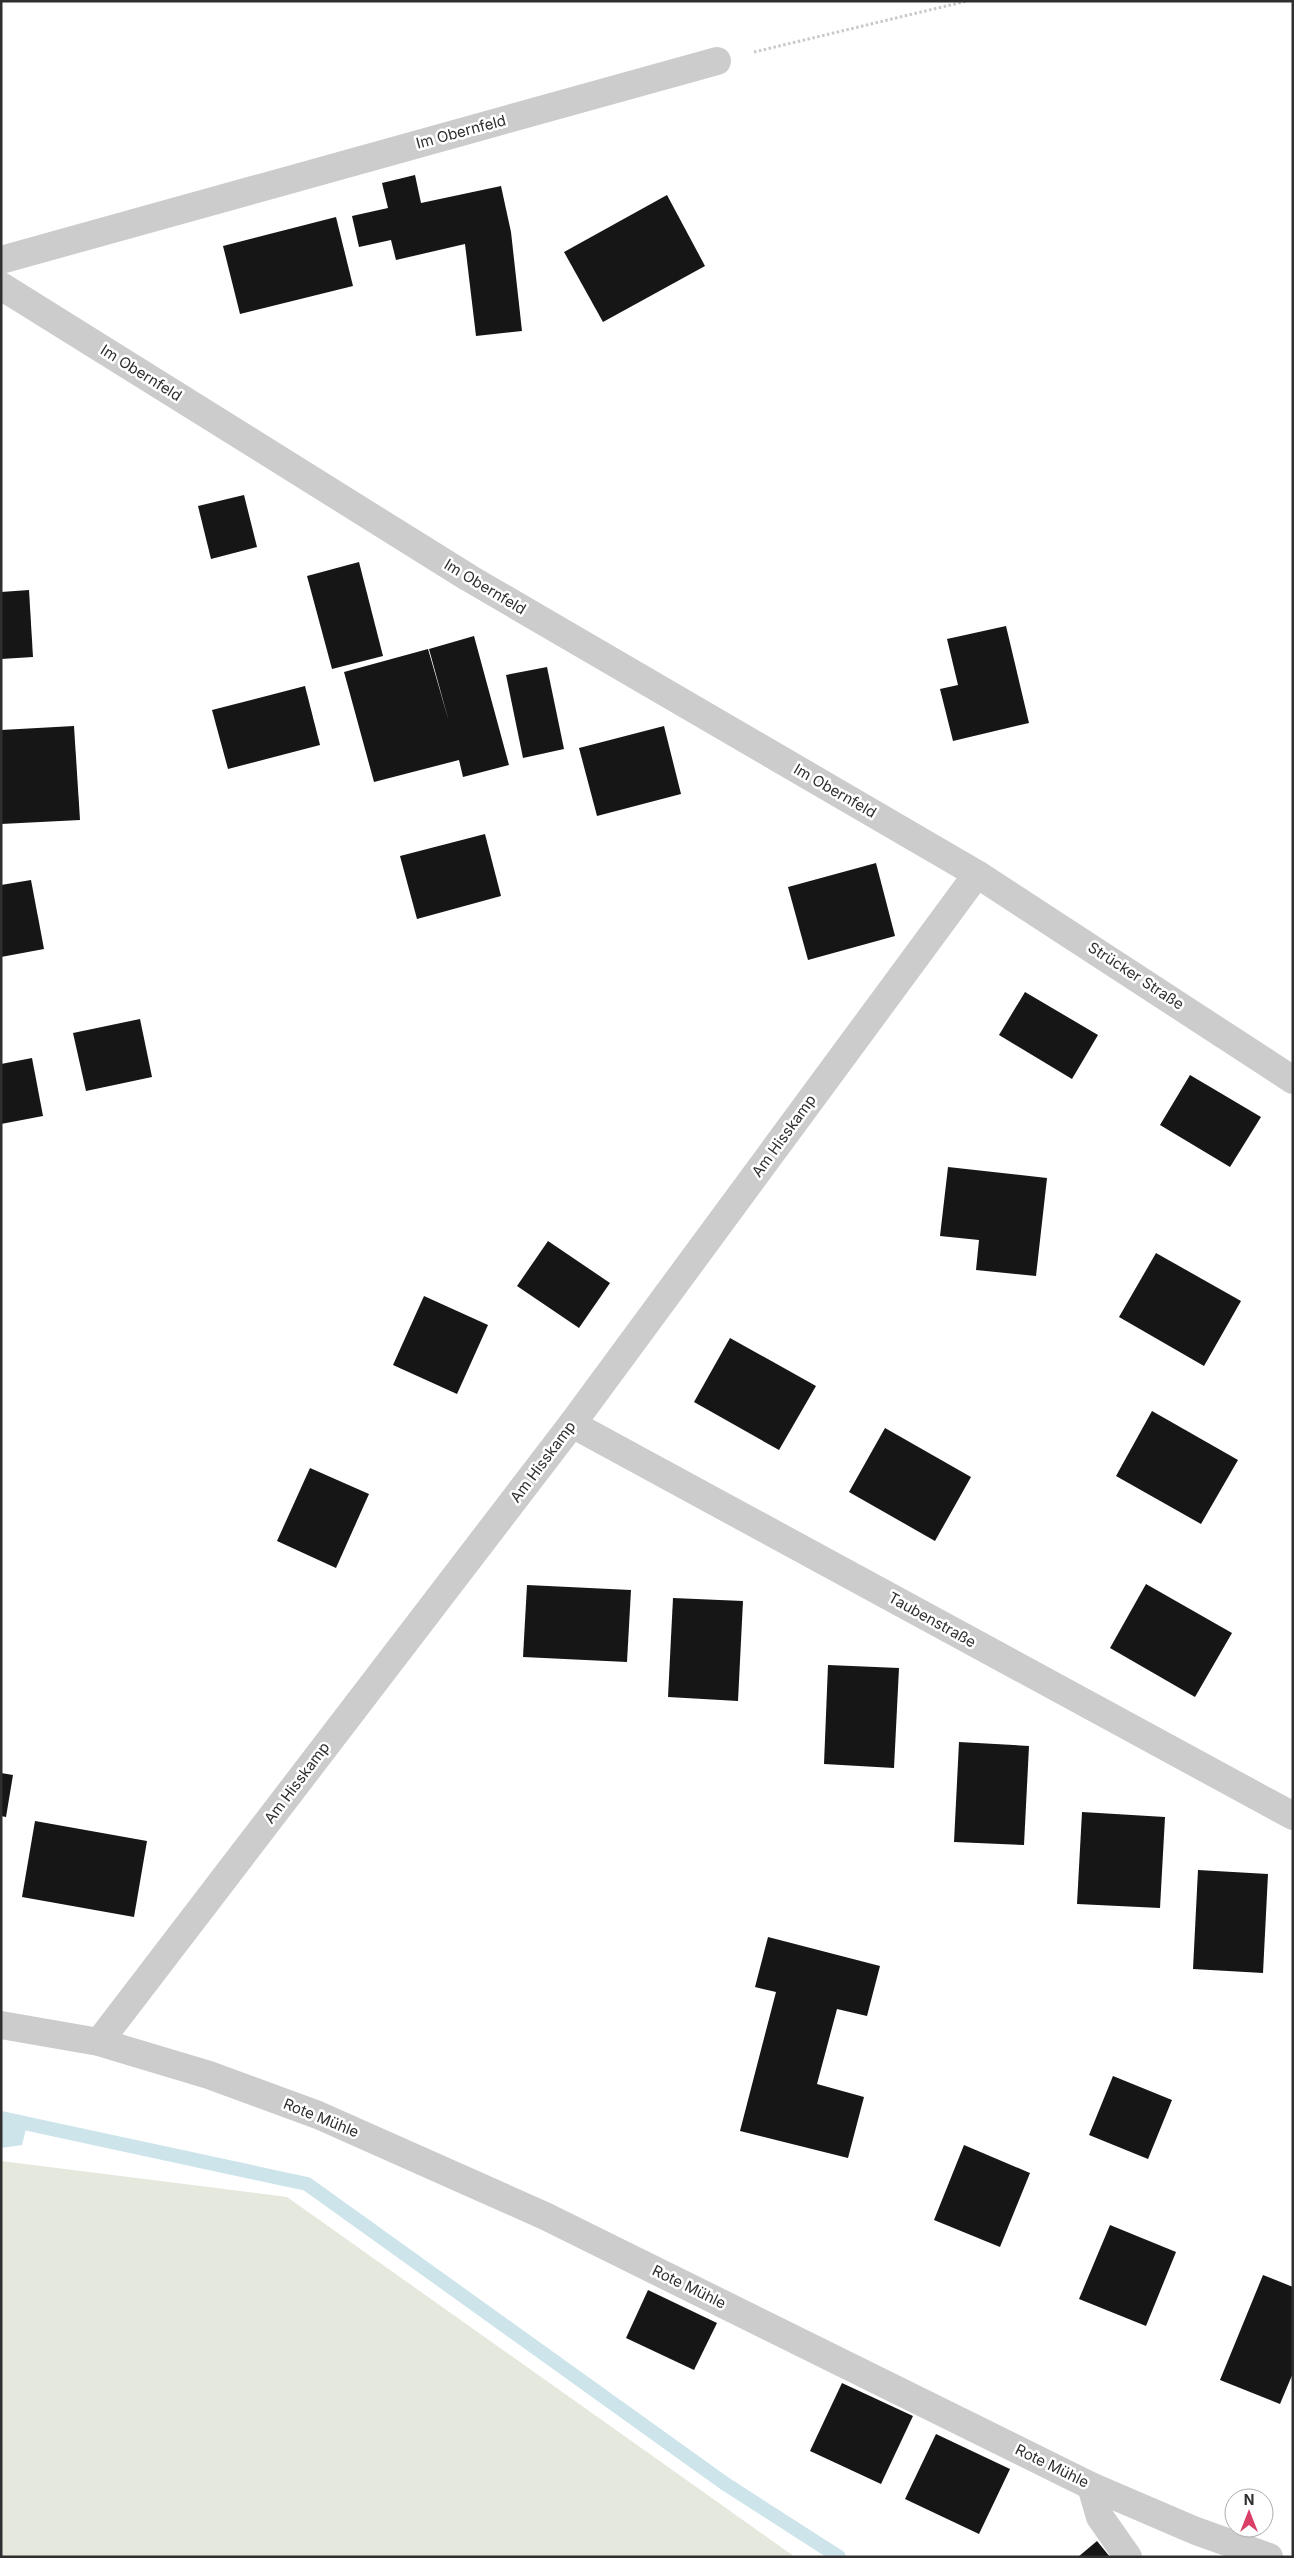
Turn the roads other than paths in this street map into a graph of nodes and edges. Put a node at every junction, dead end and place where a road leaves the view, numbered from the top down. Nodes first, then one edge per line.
1 (718, 61) road end
2 (1, 260) edge
3 (1, 286) edge
4 (977, 874) junction
5 (1293, 1080) edge
6 (572, 1424) junction
7 (1293, 1816) edge
8 (1, 2025) edge
9 (99, 2042) junction
10 (1091, 2486) junction
11 (1128, 2557) edge
12 (1268, 2557) edge

1 - 2 street, Im Obernfeld
3 - 4 street, Im Obernfeld
4 - 5 street, Strücker Straße
4 - 6 street, Am Hisskamp
6 - 7 street, Taubenstraße
6 - 9 street, Am Hisskamp
8 - 9 street, Rote Mühle
9 - 10 street, Rote Mühle
10 - 11 street
10 - 12 street, Rote Mühle

